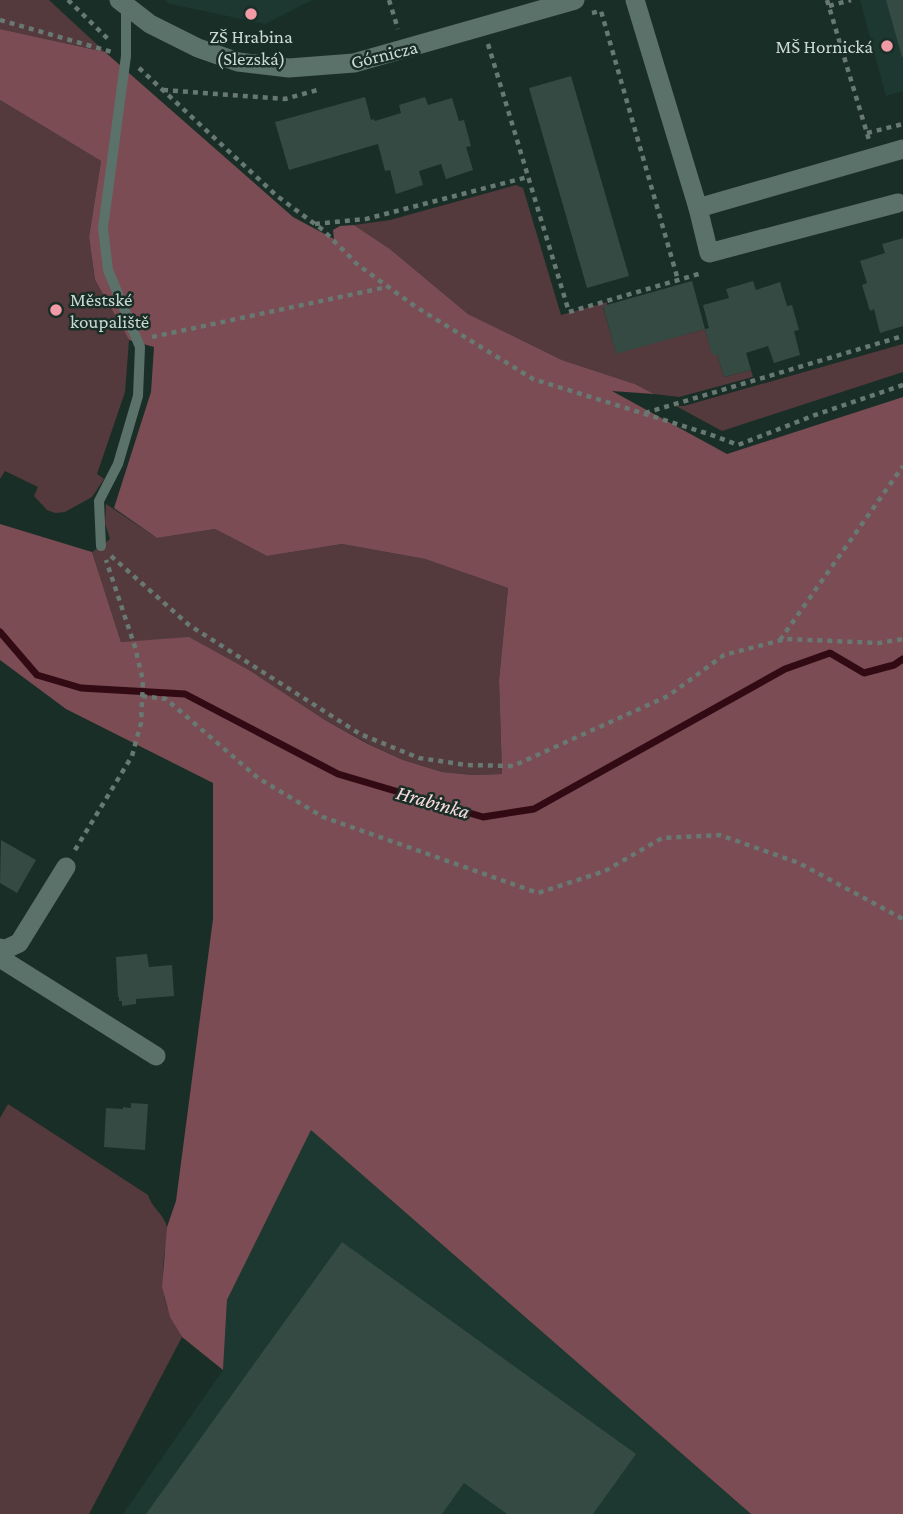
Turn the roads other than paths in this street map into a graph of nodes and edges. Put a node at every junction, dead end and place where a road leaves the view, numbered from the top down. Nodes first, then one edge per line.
1 (635, 0) edge
2 (122, 3) edge
3 (582, 7) edge
4 (903, 149) edge
5 (898, 203) dead end
6 (698, 208) junction
7 (101, 546) road end
8 (66, 867) road end
9 (0, 948) edge
10 (0, 958) edge
11 (156, 1056) dead end

1 - 6 street
2 - 3 street, Górnicza
2 - 7 lane
4 - 6 street
5 - 6 street
8 - 9 street
10 - 11 street

